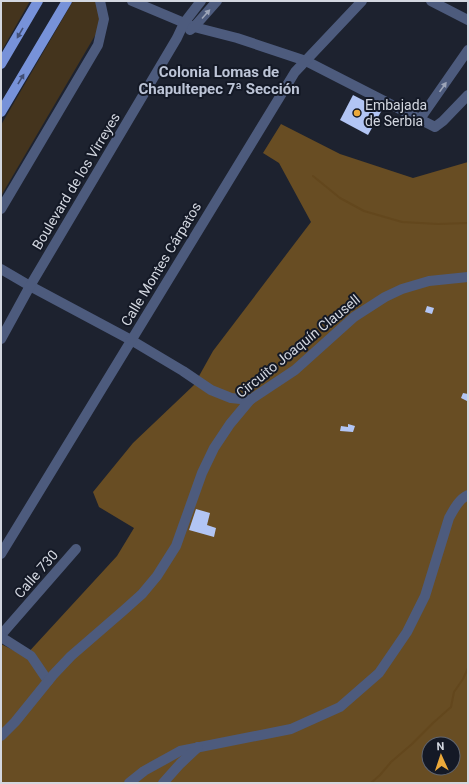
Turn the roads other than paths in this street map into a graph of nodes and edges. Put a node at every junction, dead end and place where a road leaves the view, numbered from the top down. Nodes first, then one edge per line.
1 (38, 1) edge
2 (67, 1) edge
3 (100, 1) edge
4 (132, 1) edge
5 (201, 1) edge
6 (217, 1) edge
7 (362, 1) edge
8 (431, 1) edge
9 (468, 20) edge
10 (184, 23) junction
11 (194, 27) junction
12 (177, 38) junction
13 (468, 50) edge
14 (306, 61) junction
15 (1, 64) edge
16 (468, 95) edge
17 (1, 112) edge
18 (420, 119) junction
19 (1, 209) edge
20 (1, 269) edge
21 (468, 277) edge
22 (30, 286) junction
23 (1, 339) edge
24 (131, 340) junction
25 (250, 400) junction
26 (468, 495) edge
27 (76, 549) dead end
28 (1, 554) edge
29 (1, 636) edge
30 (48, 681) junction
31 (1, 736) edge
32 (198, 747) junction
33 (130, 783) edge
34 (163, 783) edge

1 -> 15 main road
17 -> 2 main road
3 - 19 street
4 - 10 street
5 - 10 street, Boulevard de los Virreyes
11 -> 6 street, Boulevard de los Virreyes
7 - 14 street, Calle Montes Cárpatos
8 - 9 street
10 - 11 street
10 - 12 street, Boulevard de los Virreyes
11 - 12 street, Boulevard de los Virreyes
11 - 14 street
12 - 22 street, Boulevard de los Virreyes
18 -> 13 street
14 - 18 street
14 - 24 street, Calle Montes Cárpatos
16 - 18 street
20 - 22 street
21 - 25 street, Circuito Joaquín Clausell
22 - 23 street, Boulevard de los Virreyes
22 - 24 street
24 - 25 street
24 - 28 street, Calle Montes Cárpatos
25 - 30 street, Circuito Joaquín Clausell
26 - 32 street
27 - 29 street, Calle 730
29 - 30 street
30 - 31 street, Circuito Joaquín Clausell
32 - 33 street
32 - 34 street

